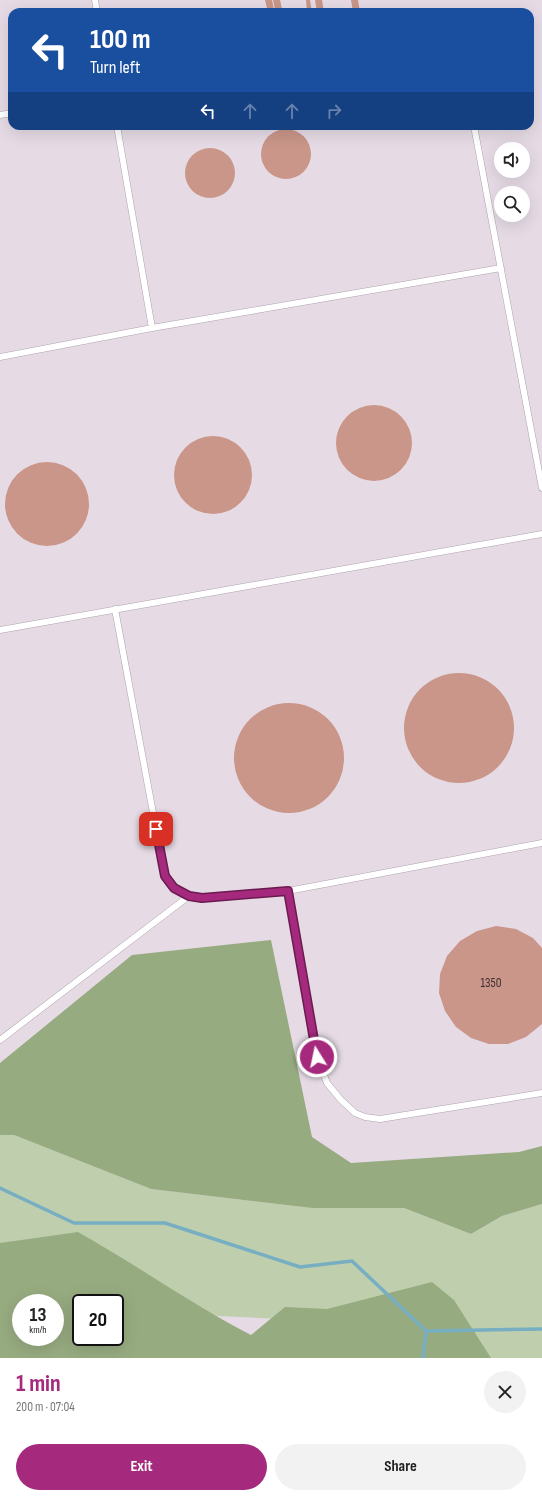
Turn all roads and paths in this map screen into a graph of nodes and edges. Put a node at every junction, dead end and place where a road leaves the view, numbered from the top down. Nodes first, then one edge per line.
1 (118, 130) edge
2 (475, 130) edge
3 (501, 268) junction
4 (152, 328) junction
5 (0, 357) edge
6 (542, 488) edge
7 (542, 534) edge
8 (115, 610) junction
9 (0, 630) edge
10 (542, 843) edge
11 (288, 891) junction
12 (189, 896) junction
13 (0, 1040) edge
14 (542, 1093) edge

1 - 4 lane
2 - 3 lane
3 - 4 lane
3 - 6 lane
4 - 5 lane
7 - 8 lane
8 - 9 lane
8 - 12 lane
10 - 11 lane
11 - 12 lane
11 - 14 lane
12 - 13 lane

